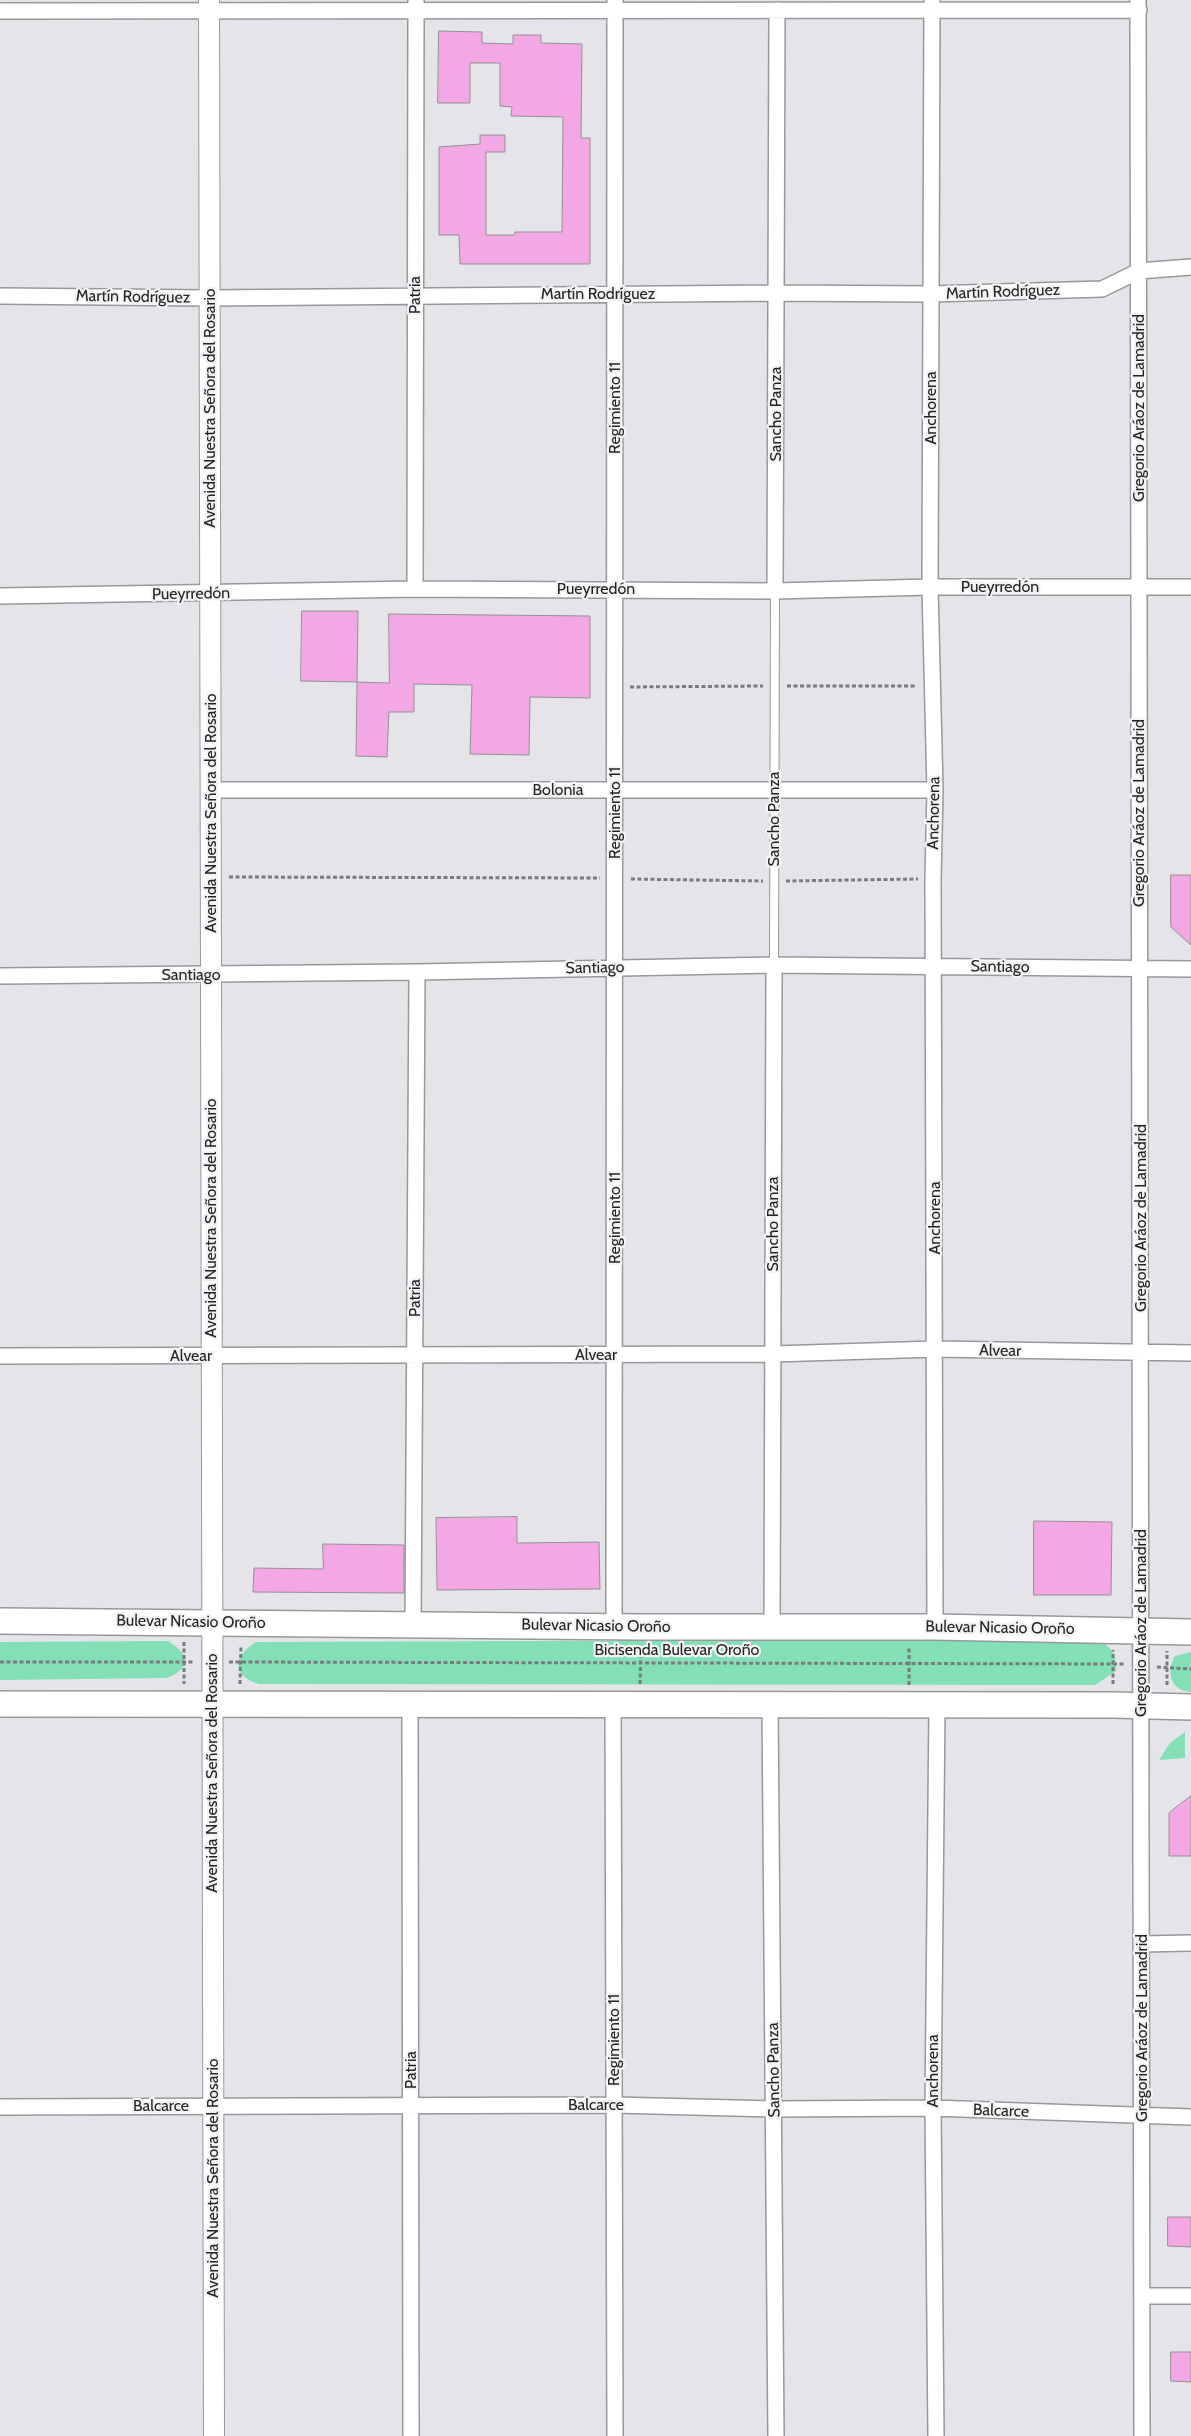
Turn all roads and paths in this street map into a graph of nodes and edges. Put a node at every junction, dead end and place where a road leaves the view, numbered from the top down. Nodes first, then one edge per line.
1 (209, 5) edge
2 (416, 5) edge
3 (615, 5) edge
4 (932, 5) edge
5 (1138, 5) edge
6 (777, 10) junction
7 (0, 11) edge
8 (1191, 267) edge
9 (1139, 271) junction
10 (776, 293) junction
11 (615, 294) junction
12 (931, 294) junction
13 (415, 295) junction
14 (0, 296) edge
15 (210, 298) junction
16 (930, 587) junction
17 (1138, 588) junction
18 (1191, 588) edge
19 (415, 589) junction
20 (615, 589) junction
21 (775, 591) junction
22 (210, 593) junction
23 (0, 596) edge
24 (210, 790) junction
25 (615, 790) junction
26 (774, 790) junction
27 (935, 790) junction
28 (210, 877) junction
29 (615, 878) junction
30 (933, 879) junction
31 (774, 881) junction
32 (774, 965) junction
33 (934, 966) junction
34 (615, 967) junction
35 (1140, 969) junction
36 (1191, 969) edge
37 (417, 972) junction
38 (211, 975) junction
39 (0, 976) edge
40 (936, 1349) junction
41 (773, 1354) junction
42 (1141, 1354) junction
43 (1191, 1354) edge
44 (415, 1355) junction
45 (615, 1355) junction
46 (0, 1356) edge
47 (212, 1356) junction
48 (0, 1620) edge
49 (184, 1621) junction
50 (212, 1622) junction
51 (241, 1623) junction
52 (413, 1625) junction
53 (614, 1626) junction
54 (641, 1627) junction
55 (772, 1627) junction
56 (910, 1627) junction
57 (935, 1627) junction
58 (1114, 1630) junction
59 (1141, 1631) junction
60 (1180, 1631) edge
61 (0, 1662) edge
62 (184, 1662) junction
63 (240, 1662) junction
64 (640, 1663) junction
65 (909, 1663) junction
66 (1113, 1663) junction
67 (1167, 1667) junction
68 (1191, 1669) edge
69 (0, 1704) edge
70 (184, 1704) junction
71 (212, 1704) junction
72 (240, 1704) junction
73 (410, 1704) junction
74 (613, 1704) junction
75 (640, 1704) junction
76 (770, 1704) junction
77 (908, 1705) junction
78 (1112, 1705) junction
79 (1154, 1705) junction
80 (936, 1706) junction
81 (1191, 1707) edge
82 (1191, 1943) edge
83 (1142, 1944) junction
84 (411, 2104) junction
85 (614, 2105) junction
86 (213, 2106) junction
87 (0, 2107) edge
88 (933, 2108) junction
89 (774, 2109) junction
90 (1142, 2117) junction
91 (1191, 2117) edge
92 (1142, 2296) junction
93 (1191, 2296) edge
94 (214, 2436) edge
95 (411, 2436) edge
96 (615, 2436) edge
97 (776, 2436) edge
98 (936, 2436) edge
99 (1142, 2436) edge

1 - 2 street
1 - 7 street
1 - 15 street, Avenida Nuestra Señora del Rosario
2 - 3 street
2 - 13 street, Patria
3 - 6 street
3 - 11 street, Regimiento 11
4 - 5 street
4 - 6 street
4 - 12 street, Anchorena
5 - 9 street, Gregorio Aráoz de Lamadrid
6 - 10 street, Sancho Panza
8 - 9 street, Martín Rodríguez
9 - 12 street, Martín Rodríguez
9 - 17 street, Gregorio Aráoz de Lamadrid
10 - 11 street, Martín Rodríguez
10 - 12 street, Martín Rodríguez
10 - 21 street, Sancho Panza
11 - 13 street, Martín Rodríguez
11 - 20 street, Regimiento 11
12 - 16 street, Anchorena
13 - 15 street, Martín Rodríguez
13 - 19 street, Patria
14 - 15 street, Martín Rodríguez
15 - 22 street, Avenida Nuestra Señora del Rosario
16 - 17 street, Pueyrredón
16 - 21 street, Pueyrredón
16 - 27 street, Anchorena
17 - 18 street, Pueyrredón
17 - 35 street, Gregorio Aráoz de Lamadrid
19 - 20 street, Pueyrredón
19 - 22 street, Pueyrredón
20 - 21 street, Pueyrredón
20 - 25 street, Regimiento 11
21 - 26 lane, Sancho Panza
22 - 23 street, Pueyrredón
22 - 24 street, Avenida Nuestra Señora del Rosario
24 - 25 street, Bolonia
24 - 28 street, Avenida Nuestra Señora del Rosario
25 - 26 street, Bolonia
25 - 29 street, Regimiento 11
26 - 27 street, Bolonia
26 - 31 lane, Sancho Panza
27 - 30 street, Anchorena
28 - 29 path
28 - 38 street, Avenida Nuestra Señora del Rosario
29 - 31 path
29 - 34 street, Regimiento 11
30 - 31 path
30 - 33 street, Anchorena
31 - 32 lane, Sancho Panza
32 - 33 street, Santiago
32 - 34 street, Santiago
32 - 41 street, Sancho Panza
33 - 35 street, Santiago
33 - 40 street, Anchorena
34 - 37 street, Santiago
34 - 45 street, Regimiento 11
35 - 36 street, Santiago
35 - 42 street, Gregorio Aráoz de Lamadrid
37 - 38 street, Santiago
37 - 44 street, Patria
38 - 39 street, Santiago
38 - 47 street, Avenida Nuestra Señora del Rosario
40 - 41 street, Alvear
40 - 42 street, Alvear
40 - 57 street, Anchorena
41 - 45 street, Alvear
41 - 55 street, Sancho Panza
42 - 43 street, Alvear
42 - 59 street, Gregorio Aráoz de Lamadrid
44 - 45 street, Alvear
44 - 47 street, Alvear
44 - 52 street, Patria
45 - 53 street, Regimiento 11
46 - 47 street, Alvear
47 - 50 street, Avenida Nuestra Señora del Rosario
48 - 49 main road, Bulevar Nicasio Oroño
49 - 50 main road, Bulevar Nicasio Oroño
49 - 62 path
50 - 51 main road, Bulevar Nicasio Oroño
50 - 71 street, Avenida Nuestra Señora del Rosario
51 - 52 main road, Bulevar Nicasio Oroño
51 - 63 path
52 - 53 main road, Bulevar Nicasio Oroño
53 - 54 main road, Bulevar Nicasio Oroño
54 - 55 main road, Bulevar Nicasio Oroño
54 - 64 path
55 - 56 main road, Bulevar Nicasio Oroño
56 - 57 main road, Bulevar Nicasio Oroño
56 - 65 path
57 - 58 main road, Bulevar Nicasio Oroño
58 - 59 main road, Bulevar Nicasio Oroño
58 - 66 path
59 - 60 main road, Bulevar Nicasio Oroño
59 - 79 street, Gregorio Aráoz de Lamadrid
60 - 67 path
61 - 62 path
62 - 70 path
63 - 64 path, Bicisenda Bulevar Oroño
63 - 72 path
64 - 65 path, Bicisenda Bulevar Oroño
64 - 75 path
65 - 66 path, Bicisenda Bulevar Oroño
65 - 77 path
66 - 78 path
67 - 68 path
67 - 79 path
69 - 70 main road
70 - 71 main road
71 - 72 main road
71 - 86 street, Avenida Nuestra Señora del Rosario
72 - 73 main road
73 - 74 main road
73 - 84 street, Patria
74 - 75 main road
74 - 85 street, Regimiento 11
75 - 76 main road
76 - 77 main road
76 - 89 street, Sancho Panza
77 - 80 main road
78 - 79 main road
78 - 80 main road
79 - 81 main road
79 - 83 street, Gregorio Aráoz de Lamadrid
80 - 88 street, Anchorena
82 - 83 street
83 - 90 street, Gregorio Aráoz de Lamadrid
84 - 85 street, Balcarce
84 - 86 street, Balcarce
84 - 95 street, Patria
85 - 89 street, Balcarce
85 - 96 street, Regimiento 11
86 - 87 street, Balcarce
86 - 94 street, Avenida Nuestra Señora del Rosario
88 - 89 street, Balcarce
88 - 90 street, Balcarce
88 - 98 street, Anchorena
89 - 97 street, Sancho Panza
90 - 91 street, Balcarce
90 - 92 street, Gregorio Aráoz de Lamadrid
92 - 93 street
92 - 99 street, Gregorio Aráoz de Lamadrid

